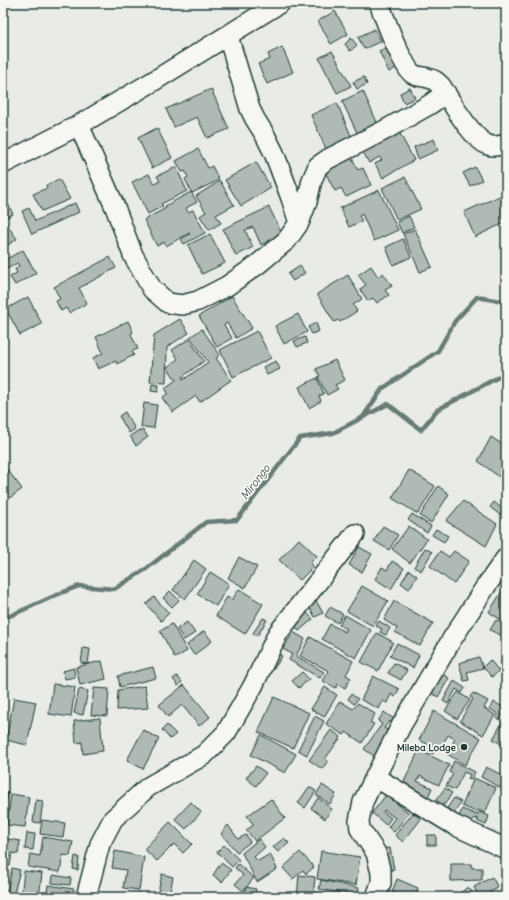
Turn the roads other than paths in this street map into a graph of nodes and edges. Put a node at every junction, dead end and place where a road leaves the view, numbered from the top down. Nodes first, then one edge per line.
1 (280, 3) edge
2 (379, 3) edge
3 (228, 36) junction
4 (446, 94) junction
5 (79, 125) junction
6 (506, 144) edge
7 (3, 164) edge
8 (299, 223) junction
9 (355, 534) dead end
10 (506, 558) edge
11 (375, 777) junction
12 (506, 849) edge
13 (86, 897) edge
14 (376, 897) edge

1 - 3 street
2 - 4 street
3 - 5 street
3 - 8 street
4 - 6 street
4 - 8 street
5 - 7 street
5 - 8 street
9 - 13 street
10 - 11 street
11 - 12 street
11 - 14 street

